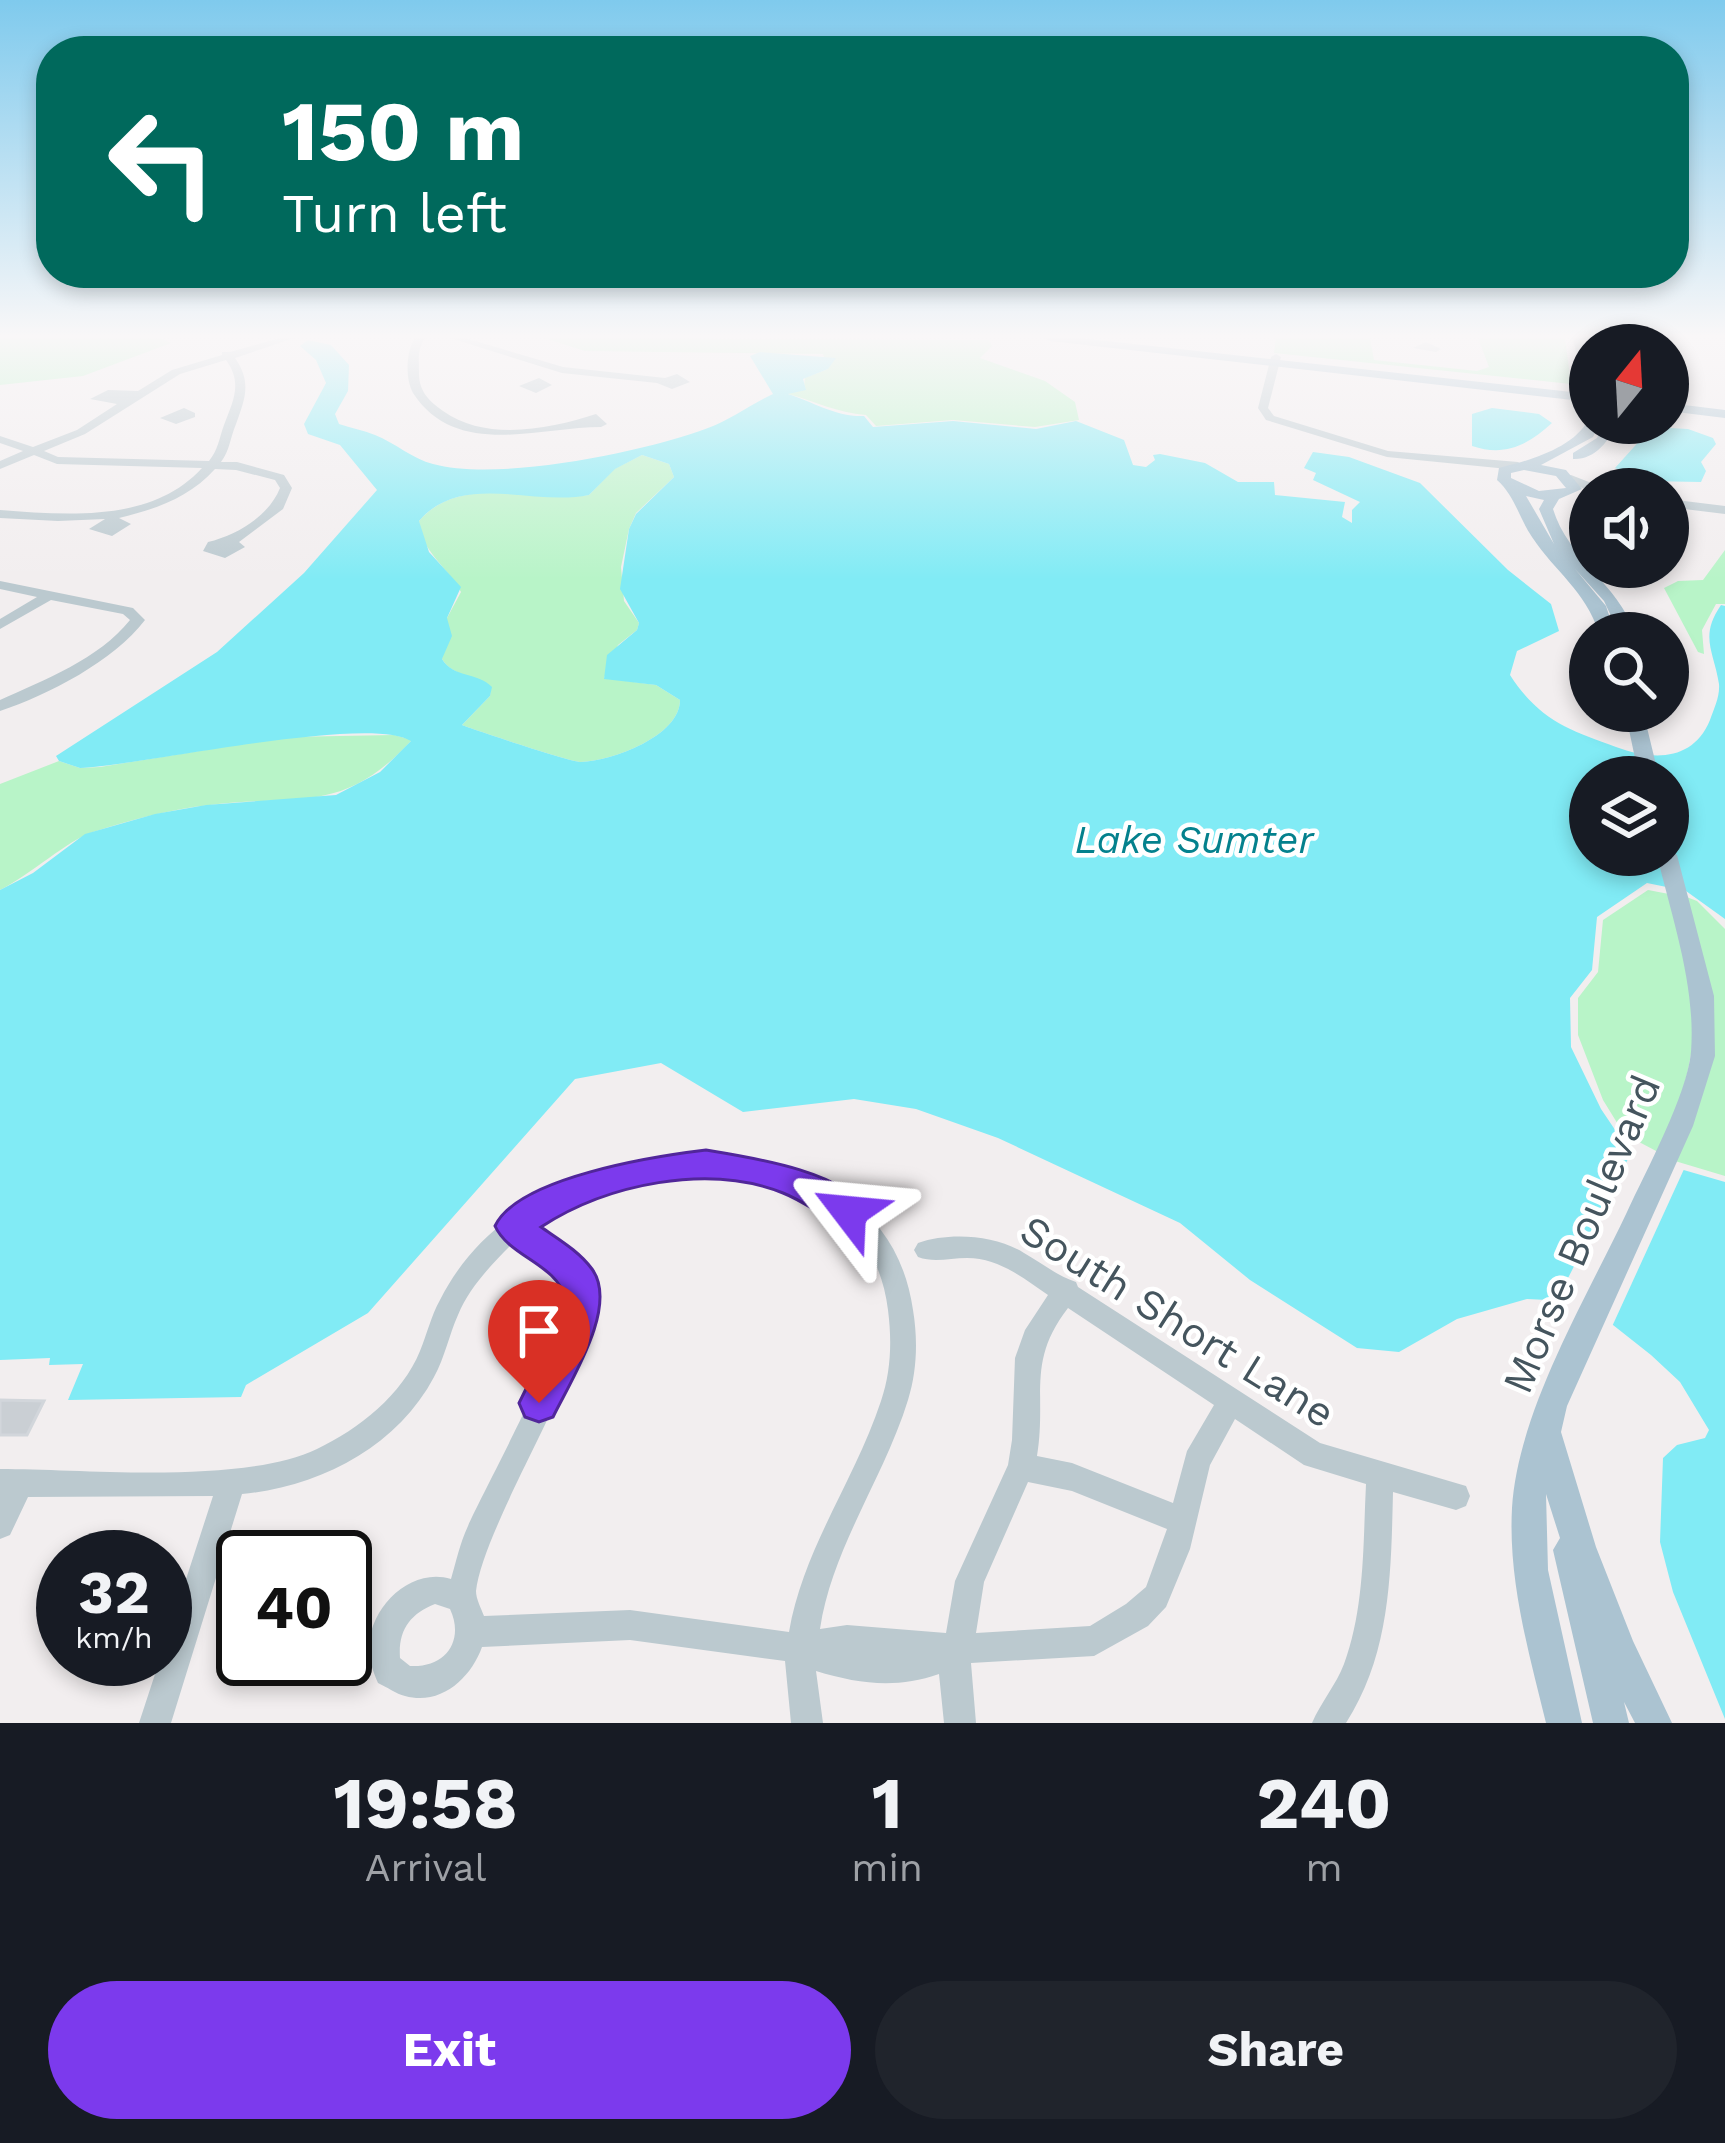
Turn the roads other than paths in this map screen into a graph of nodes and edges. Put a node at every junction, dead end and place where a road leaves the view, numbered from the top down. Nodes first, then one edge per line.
1 (102, 418) edge
2 (234, 418) edge
3 (451, 418) edge
4 (1276, 418) edge
5 (581, 425) dead end
6 (0, 439) edge
7 (1572, 444) edge
8 (1597, 444) edge
9 (32, 454) junction
10 (1410, 458) junction
11 (0, 465) edge
12 (211, 466) junction
13 (1521, 466) junction
14 (1509, 484) junction
15 (1565, 486) junction
16 (1569, 487) edge
17 (1689, 504) edge
18 (1725, 508) edge
19 (0, 514) edge
20 (232, 541) dead end
21 (0, 585) edge
22 (50, 595) junction
23 (1600, 612) edge
24 (1618, 612) edge
25 (0, 625) edge
26 (0, 706) edge
27 (1672, 876) edge
28 (513, 1226) junction
29 (926, 1250) dead end
30 (1067, 1290) junction
31 (1231, 1401) junction
32 (1547, 1436) junction
33 (1021, 1467) junction
34 (1380, 1475) junction
35 (232, 1480) junction
36 (10, 1483) edge
37 (1456, 1496) dead end
38 (1562, 1496) junction
39 (1183, 1521) junction
40 (0, 1525) edge
41 (460, 1597) junction
42 (472, 1632) junction
43 (797, 1648) junction
44 (957, 1649) junction
45 (155, 1723) edge
46 (807, 1723) edge
47 (960, 1723) edge
48 (1328, 1723) edge
49 (1564, 1723) edge
50 (1611, 1723) edge
51 (1654, 1723) edge

1 - 9 street
2 - 12 street
3 - 5 street
4 - 10 street
6 - 9 street
7 - 13 main road
8 - 15 main road
9 - 11 street
9 - 12 street
10 - 13 street
10 - 14 street
12 - 19 street
12 - 20 street
13 - 14 main road
13 - 15 main road
14 - 15 main road
14 - 23 main road
15 - 16 street
15 - 24 main road
17 - 18 street
21 - 22 street
22 - 25 street
22 - 26 street
27 - 32 main road, Morse Boulevard
28 - 35 street
28 - 41 street
28 - 43 street
29 - 30 street, South Short Lane
30 - 31 street, South Short Lane
30 - 33 street
31 - 34 street, South Short Lane
31 - 39 street
32 - 38 main road, Morse Boulevard
32 - 49 main road, Morse Boulevard
33 - 39 street
33 - 44 street
34 - 37 street, South Short Lane
34 - 48 street
35 - 36 street
35 - 45 street
36 - 40 street
38 - 50 main road, Morse Boulevard
38 - 51 main road, Morse Boulevard
39 - 44 street
41 - 42 street
41 - 42 street
42 - 43 street
43 - 44 street
43 - 46 street
44 - 47 street

